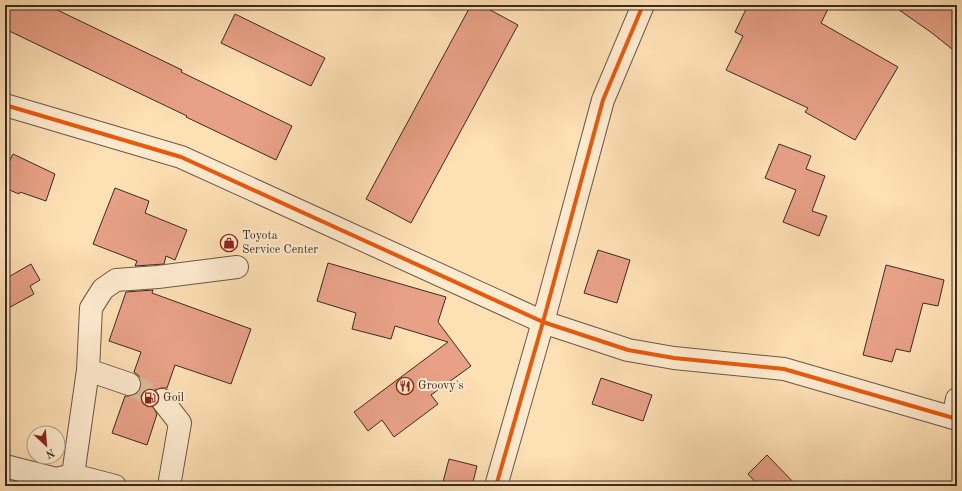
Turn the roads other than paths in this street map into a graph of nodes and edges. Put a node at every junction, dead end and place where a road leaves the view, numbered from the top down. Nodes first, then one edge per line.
1 (643, 5) edge
2 (5, 105) edge
3 (237, 267) dead end
4 (543, 322) junction
5 (88, 370) junction
6 (130, 384) tunnel mouth
7 (162, 400) tunnel mouth
8 (956, 412) edge
9 (5, 466) edge
10 (59, 480) edge
11 (115, 486) edge
12 (169, 486) edge
13 (496, 486) edge

1 - 4 street
2 - 4 street
3 - 5 street
4 - 8 street
4 - 13 street
5 - 6 street
5 - 10 street
7 - 12 street
9 - 10 street
10 - 11 street

